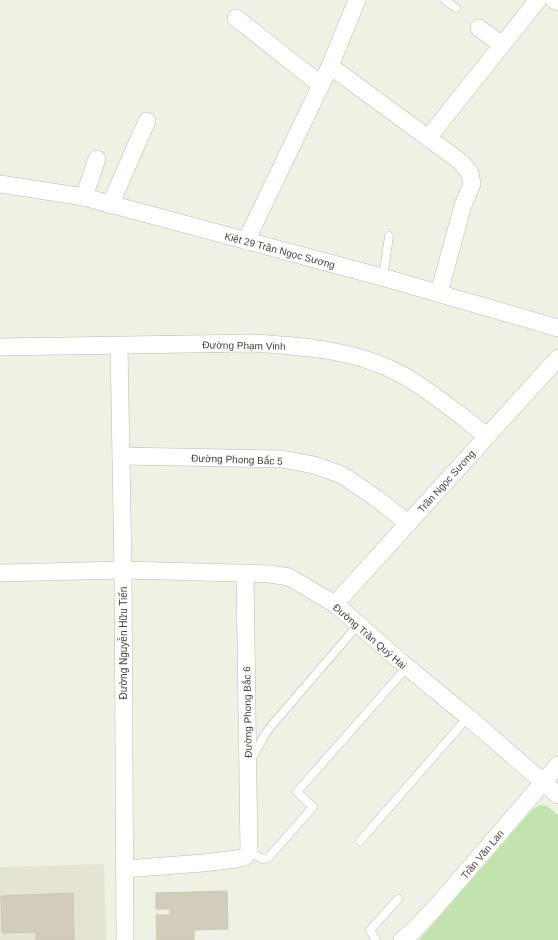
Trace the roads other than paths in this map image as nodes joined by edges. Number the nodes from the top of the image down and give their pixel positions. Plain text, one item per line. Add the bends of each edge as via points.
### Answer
1 (357, 0) edge
2 (445, 0) edge
3 (538, 0) edge
4 (554, 0) edge
5 (558, 2) edge
6 (456, 8) dead end
7 (236, 18) dead end
8 (479, 28) dead end
9 (502, 45) junction
10 (330, 66) junction
11 (321, 86) junction
12 (147, 121) dead end
13 (428, 138) junction
14 (97, 160) dead end
15 (0, 184) edge
16 (84, 197) junction
17 (110, 205) junction
18 (389, 236) dead end
19 (246, 241) junction
20 (383, 278) junction
21 (439, 293) junction
22 (558, 328) edge
23 (119, 346) junction
24 (0, 347) edge
25 (558, 358) edge
26 (487, 436) junction
27 (121, 456) junction
28 (408, 523) junction
29 (123, 570) junction
30 (0, 573) edge
31 (245, 573) junction
32 (335, 604) junction
33 (358, 625) junction
34 (407, 667) junction
35 (468, 717) junction
36 (248, 764) junction
37 (558, 765) edge
38 (543, 782) junction
39 (558, 795) edge
40 (360, 841) dead end
41 (249, 852) junction
42 (125, 869) junction
43 (398, 899) dead end
44 (125, 940) edge
45 (376, 940) edge
46 (402, 940) edge

1 - 10 street
2 - 6 lane
3 - 9 street
4 - 5 street
7 - 11 street
8 - 9 street
9 - 13 street
10 - 11 street
10 - 13 street
11 - 19 street
12 - 17 street
13 - 21 street via 461,162 470,173 472,184
14 - 16 street
15 - 16 street, Kiệt 29 Trần Ngọc Sương
16 - 17 street, Kiệt 29 Trần Ngọc Sương
17 - 19 street, Kiệt 29 Trần Ngọc Sương
18 - 20 lane
19 - 20 street, Kiệt 29 Trần Ngọc Sương
20 - 21 street, Kiệt 29 Trần Ngọc Sương
21 - 22 street, Kiệt 29 Trần Ngọc Sương
23 - 24 street, Đường Phạm Vinh
23 - 26 street, Đường Phạm Vinh via 252,343 289,345 353,356 381,365 405,377 442,401
23 - 27 street, Đường Nguyễn Hữu Tiến
25 - 26 street, Trần Ngọc Sương
26 - 28 street, Trần Ngọc Sương
27 - 28 street, Đường Phong Bắc 5 via 282,459 314,465 342,475
27 - 29 street, Đường Nguyễn Hữu Tiến
28 - 32 street, Trần Ngọc Sương
29 - 30 street, Đường Trần Quý Hai
29 - 31 street, Đường Trần Quý Hai
29 - 42 street, Đường Nguyễn Hữu Tiến
31 - 32 street, Đường Trần Quý Hai via 289,577
31 - 36 street, Đường Phong Bắc 6
32 - 33 street, Đường Trần Quý Hai
33 - 34 street, Đường Trần Quý Hai
33 - 36 lane via 272,725
34 - 35 street, Đường Trần Quý Hai
34 - 41 lane via 297,792 313,808 268,858 263,859
35 - 38 street, Đường Trần Quý Hai
35 - 40 lane
36 - 41 street, Đường Phong Bắc 6
37 - 38 street, Trần Văn Lan
38 - 39 street, Đường Trần Quý Hai
38 - 46 street, Trần Văn Lan via 436,907
41 - 42 street via 244,857 230,860
42 - 44 street, Đường Nguyễn Hữu Tiến
43 - 45 lane via 370,930

